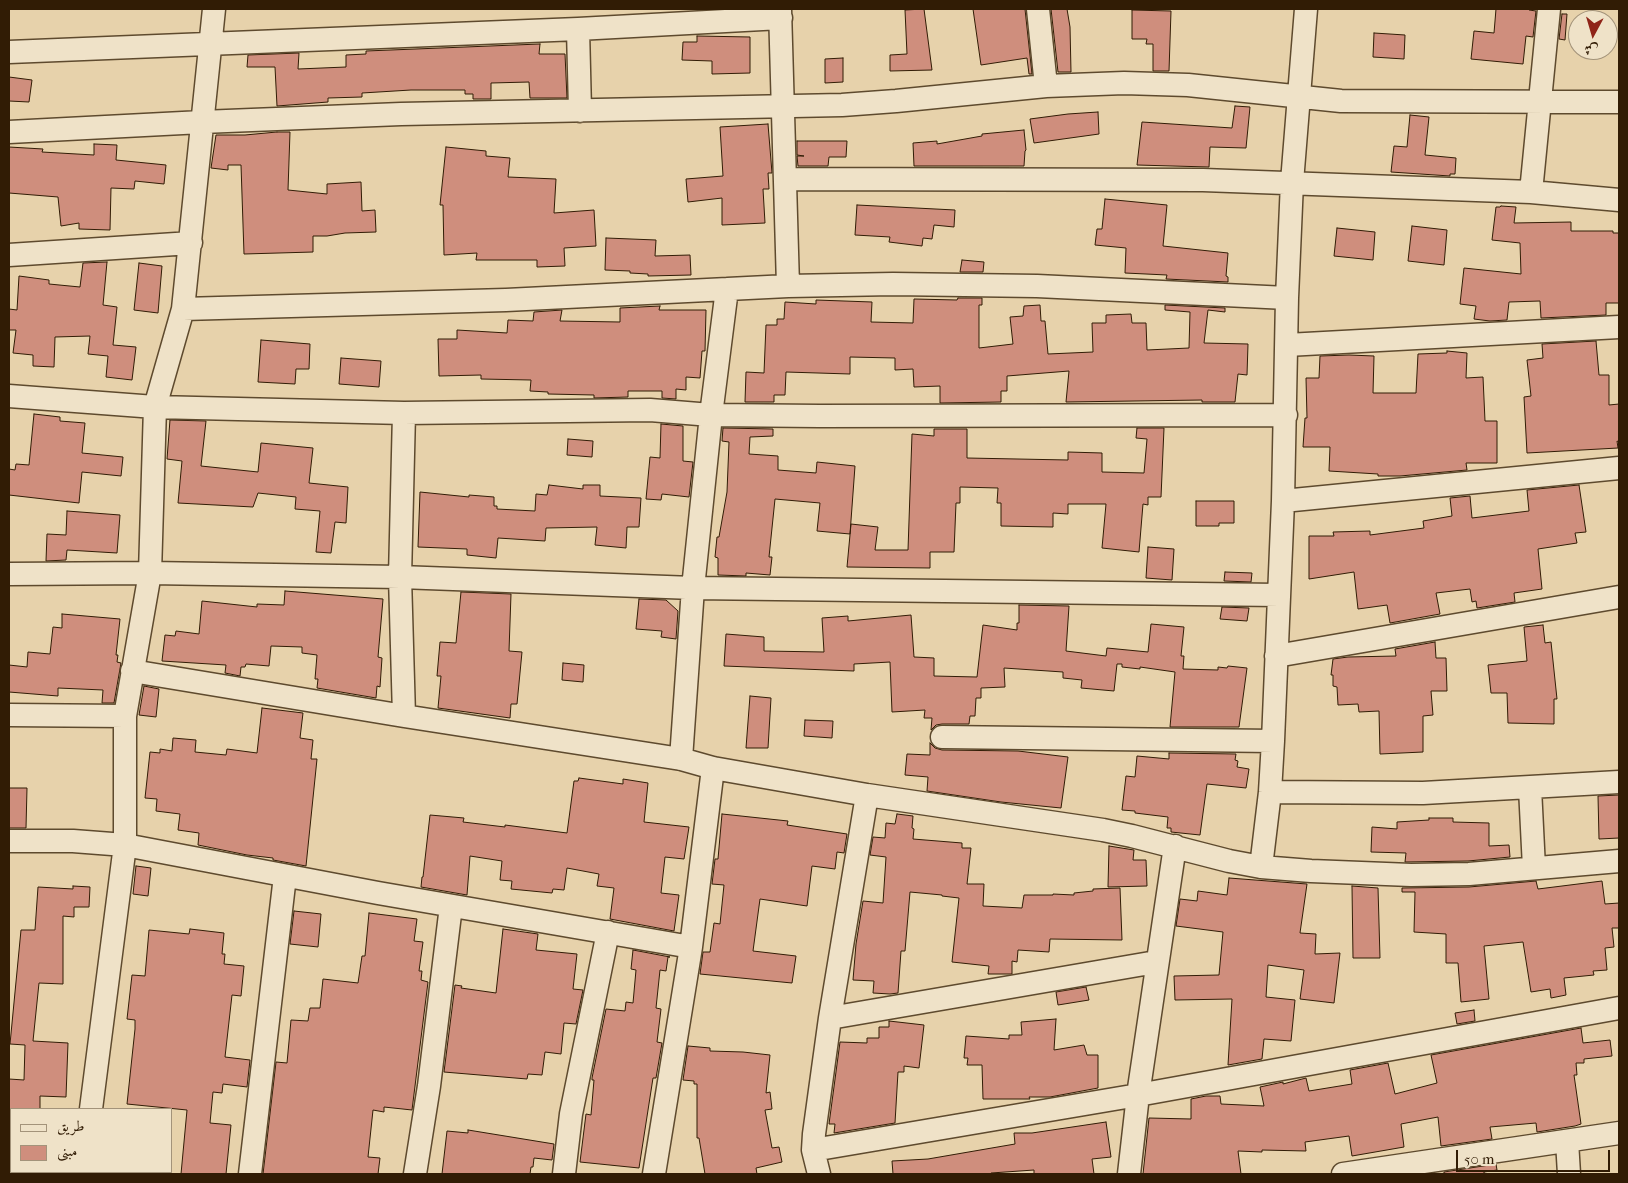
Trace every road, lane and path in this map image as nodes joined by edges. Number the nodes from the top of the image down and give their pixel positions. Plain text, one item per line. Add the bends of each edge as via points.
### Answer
1 (214, 9) edge
2 (1038, 9) edge
3 (1306, 9) edge
4 (1549, 9) edge
5 (781, 13) edge
6 (578, 28) junction
7 (211, 42) junction
8 (9, 52) edge
9 (1046, 86) junction
10 (1300, 98) junction
11 (1540, 102) junction
12 (1619, 102) edge
13 (784, 107) junction
14 (580, 111) junction
15 (202, 122) junction
16 (9, 132) edge
17 (786, 180) junction
18 (1292, 182) junction
19 (1531, 192) junction
20 (1619, 200) edge
21 (191, 243) junction
22 (9, 255) edge
23 (788, 286) junction
24 (727, 289) junction
25 (1287, 298) junction
26 (183, 309) junction
27 (1619, 327) edge
28 (1287, 345) junction
29 (9, 396) edge
30 (155, 407) junction
31 (404, 413) junction
32 (711, 415) junction
33 (1286, 415) junction
34 (1619, 468) edge
35 (1283, 501) junction
36 (150, 573) junction
37 (9, 574) edge
38 (400, 577) junction
39 (693, 588) junction
40 (1279, 595) junction
41 (1619, 597) edge
42 (1276, 656) junction
43 (132, 670) junction
44 (9, 715) edge
45 (125, 716) junction
46 (404, 716) junction
47 (942, 736) dead end
48 (1273, 741) junction
49 (682, 759) junction
50 (713, 768) junction
51 (1619, 782) edge
52 (1530, 788) junction
53 (1270, 792) junction
54 (867, 795) junction
55 (9, 841) edge
56 (125, 845) junction
57 (1175, 846) junction
58 (1619, 860) edge
59 (1261, 867) junction
60 (1534, 868) junction
61 (285, 876) junction
62 (451, 906) junction
63 (608, 932) junction
64 (691, 946) junction
65 (1156, 962) junction
66 (1619, 1008) edge
67 (830, 1018) junction
68 (1138, 1094) junction
69 (92, 1108) edge
70 (1619, 1132) edge
71 (1567, 1141) junction
72 (814, 1150) junction
73 (1411, 1169) edge
74 (84, 1173) edge
75 (103, 1174) edge
76 (250, 1174) edge
77 (415, 1174) edge
78 (564, 1174) edge
79 (654, 1174) edge
80 (819, 1174) edge
81 (1129, 1174) edge
82 (1343, 1174) edge
83 (1568, 1174) edge

1 - 7 street
2 - 9 street
3 - 10 street
4 - 11 street
5 - 6 street
5 - 13 street
6 - 7 street
6 - 14 street
7 - 8 street
7 - 15 street
9 - 10 street via 1158,83
9 - 13 street via 896,101
10 - 11 street
10 - 18 street
11 - 12 street
11 - 19 street
13 - 14 street
13 - 17 street
14 - 15 street
15 - 16 street
15 - 21 street
17 - 18 street
17 - 23 street
18 - 19 street
18 - 25 street
19 - 20 street
21 - 22 street
21 - 26 street
23 - 24 street
23 - 25 street via 1028,286
24 - 26 street via 487,301
24 - 32 street
25 - 28 street
26 - 30 street
27 - 28 street
28 - 33 street
29 - 30 street
30 - 31 street
30 - 36 street
31 - 32 street via 650,410
31 - 38 street
32 - 33 street
32 - 39 street
33 - 35 street
34 - 35 street
35 - 40 street
36 - 37 street
36 - 38 street
36 - 43 street
38 - 39 street
38 - 46 street
39 - 40 street
39 - 49 street
40 - 42 street
41 - 42 street
42 - 48 street
43 - 45 street
43 - 46 street
44 - 45 street
45 - 56 street
46 - 49 street
47 - 48 street
48 - 53 street
49 - 50 street
50 - 54 street
50 - 64 street
51 - 52 street
52 - 53 street via 1423,793
52 - 60 street
53 - 59 street
54 - 57 street via 1103,830
54 - 67 street
55 - 56 street
56 - 61 street
56 - 69 street
57 - 59 street
57 - 65 street
58 - 60 street
59 - 60 street via 1411,875
61 - 62 street
61 - 76 street
62 - 63 street
62 - 77 street via 430,1086
63 - 64 street
63 - 78 street via 571,1114
64 - 79 street
65 - 67 street
65 - 68 street
66 - 68 street
67 - 72 street
68 - 72 street
68 - 81 street
70 - 71 street
71 - 73 street
71 - 83 street
72 - 80 street
73 - 82 street
74 - 75 street

